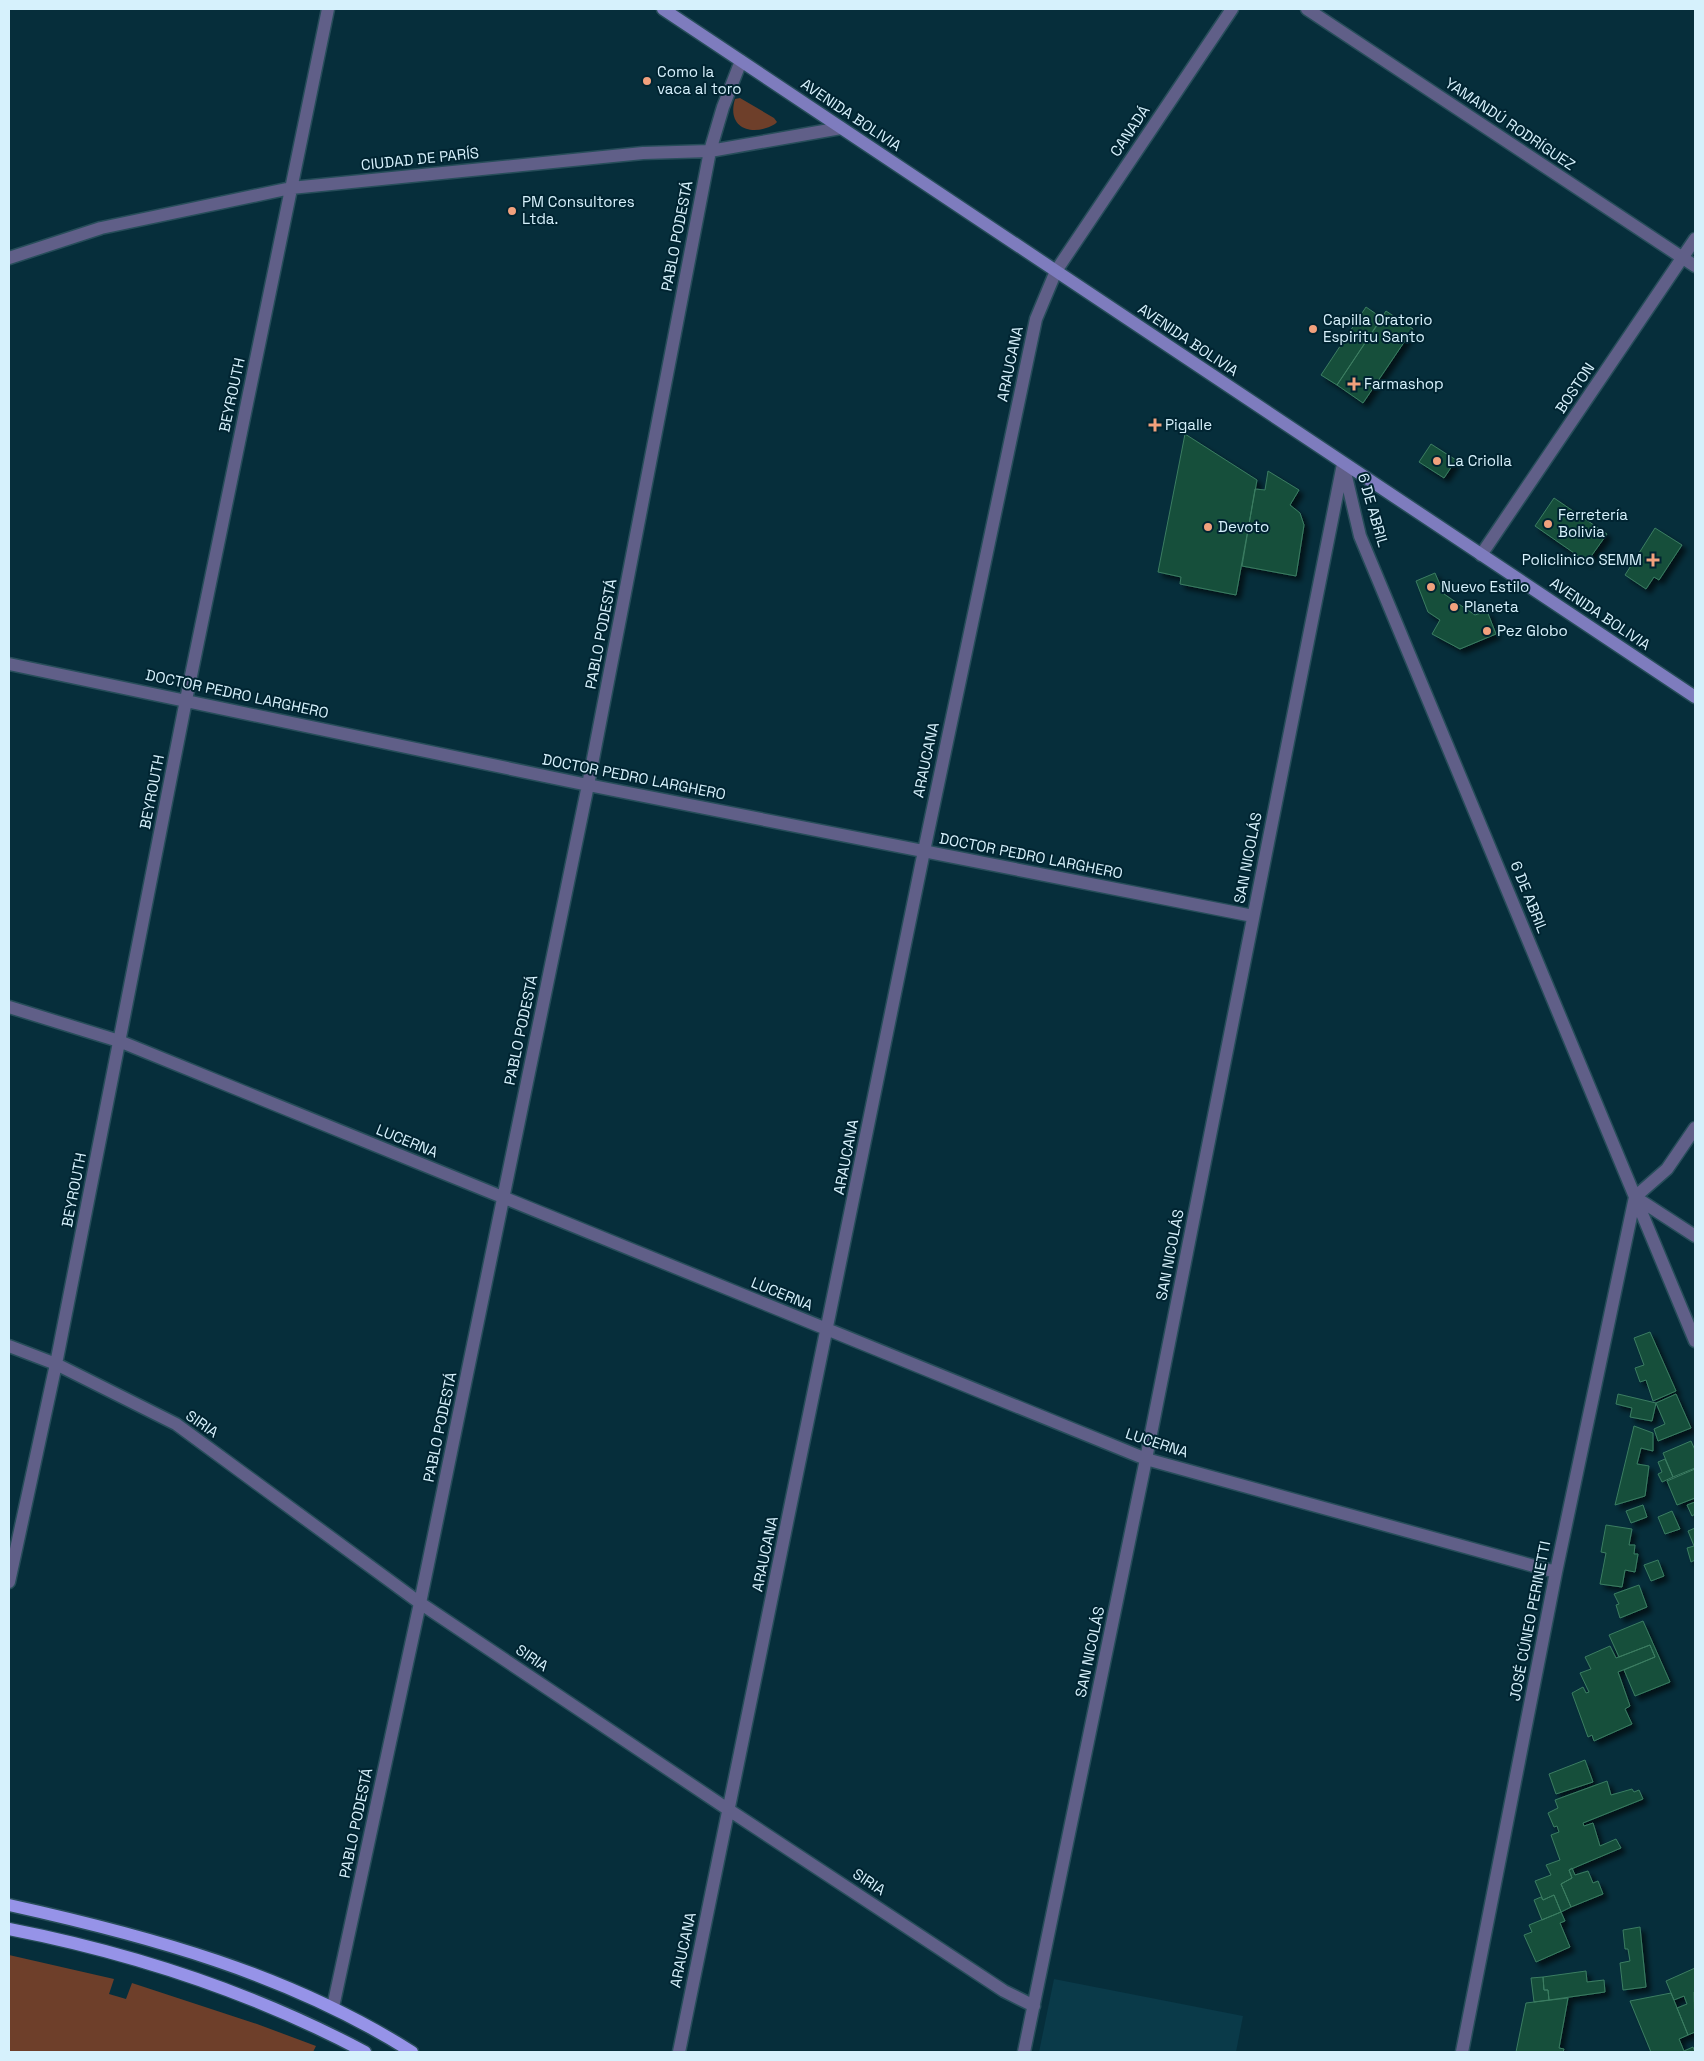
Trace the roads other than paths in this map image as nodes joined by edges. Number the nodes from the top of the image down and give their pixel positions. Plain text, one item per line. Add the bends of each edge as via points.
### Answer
1 (328, 9) edge
2 (663, 9) edge
3 (1232, 9) edge
4 (1307, 9) edge
5 (741, 61) junction
6 (841, 128) junction
7 (710, 151) junction
8 (291, 188) junction
9 (1695, 239) edge
10 (1683, 257) junction
11 (9, 258) edge
12 (1695, 266) edge
13 (1056, 271) junction
14 (1343, 464) junction
15 (1481, 555) junction
16 (9, 664) edge
17 (1695, 697) edge
18 (186, 700) junction
19 (588, 784) junction
20 (924, 851) junction
21 (1253, 916) junction
22 (9, 1007) edge
23 (119, 1041) junction
24 (1695, 1128) edge
25 (1635, 1197) junction
26 (503, 1198) junction
27 (1695, 1236) edge
28 (827, 1330) junction
29 (1695, 1341) edge
30 (9, 1346) edge
31 (56, 1364) junction
32 (1146, 1459) junction
33 (1556, 1572) junction
34 (9, 1582) edge
35 (420, 1603) junction
36 (729, 1810) junction
37 (9, 1905) edge
38 (9, 1929) edge
39 (1034, 2006) junction
40 (333, 2007) junction
41 (365, 2052) edge
42 (412, 2052) edge
43 (679, 2052) edge
44 (1024, 2052) edge
45 (1462, 2052) edge

1 - 8 street, BEYROUTH
2 - 5 street, AVENIDA BOLIVIA
3 - 13 street, CANADÁ
4 - 10 street, YAMANDÚ RODRÍGUEZ
5 - 6 street, AVENIDA BOLIVIA
5 - 7 street, PABLO PODESTÁ
6 - 7 street, CIUDAD DE PARÍS
6 - 13 street, AVENIDA BOLIVIA
7 - 8 street, CIUDAD DE PARÍS via 634,154
7 - 19 street, PABLO PODESTÁ
8 - 11 street, CIUDAD DE PARÍS via 101,228
8 - 18 street, BEYROUTH
9 - 10 street, BOSTON
10 - 12 street, YAMANDÚ RODRÍGUEZ
10 - 15 street, BOSTON
13 - 14 street, AVENIDA BOLIVIA
13 - 20 street, ARAUCANA via 1036,318
14 - 15 street, AVENIDA BOLIVIA
14 - 21 street, SAN NICOLÁS
14 - 25 street, 6 DE ABRIL via 1360,536
15 - 17 street, AVENIDA BOLIVIA
16 - 18 street, DOCTOR PEDRO LARGHERO
18 - 19 street, DOCTOR PEDRO LARGHERO
18 - 23 street, BEYROUTH
19 - 20 street, DOCTOR PEDRO LARGHERO
19 - 26 street, PABLO PODESTÁ
20 - 21 street, DOCTOR PEDRO LARGHERO
20 - 28 street, ARAUCANA
21 - 32 street, SAN NICOLÁS
22 - 23 street, LUCERNA
23 - 26 street, LUCERNA
23 - 31 street, BEYROUTH
24 - 25 street via 1667,1169
25 - 27 street
25 - 29 street, 6 DE ABRIL
25 - 33 street, JOSÉ CÚNEO PERINETTI
26 - 28 street, LUCERNA
26 - 35 street, PABLO PODESTÁ
28 - 32 street, LUCERNA
28 - 36 street, ARAUCANA
30 - 31 street, SIRIA
31 - 34 street, BEYROUTH
31 - 35 street, SIRIA via 176,1424
32 - 33 street, LUCERNA
32 - 39 street, SAN NICOLÁS
33 - 45 street, JOSÉ CÚNEO PERINETTI
35 - 36 street, SIRIA
35 - 40 street, PABLO PODESTÁ
36 - 39 street, SIRIA via 1004,1990
36 - 43 street, ARAUCANA
37 - 40 main road via 170,1944 238,1967
38 - 41 main road via 179,1973 266,2005
39 - 44 street, SAN NICOLÁS
40 - 42 main road

